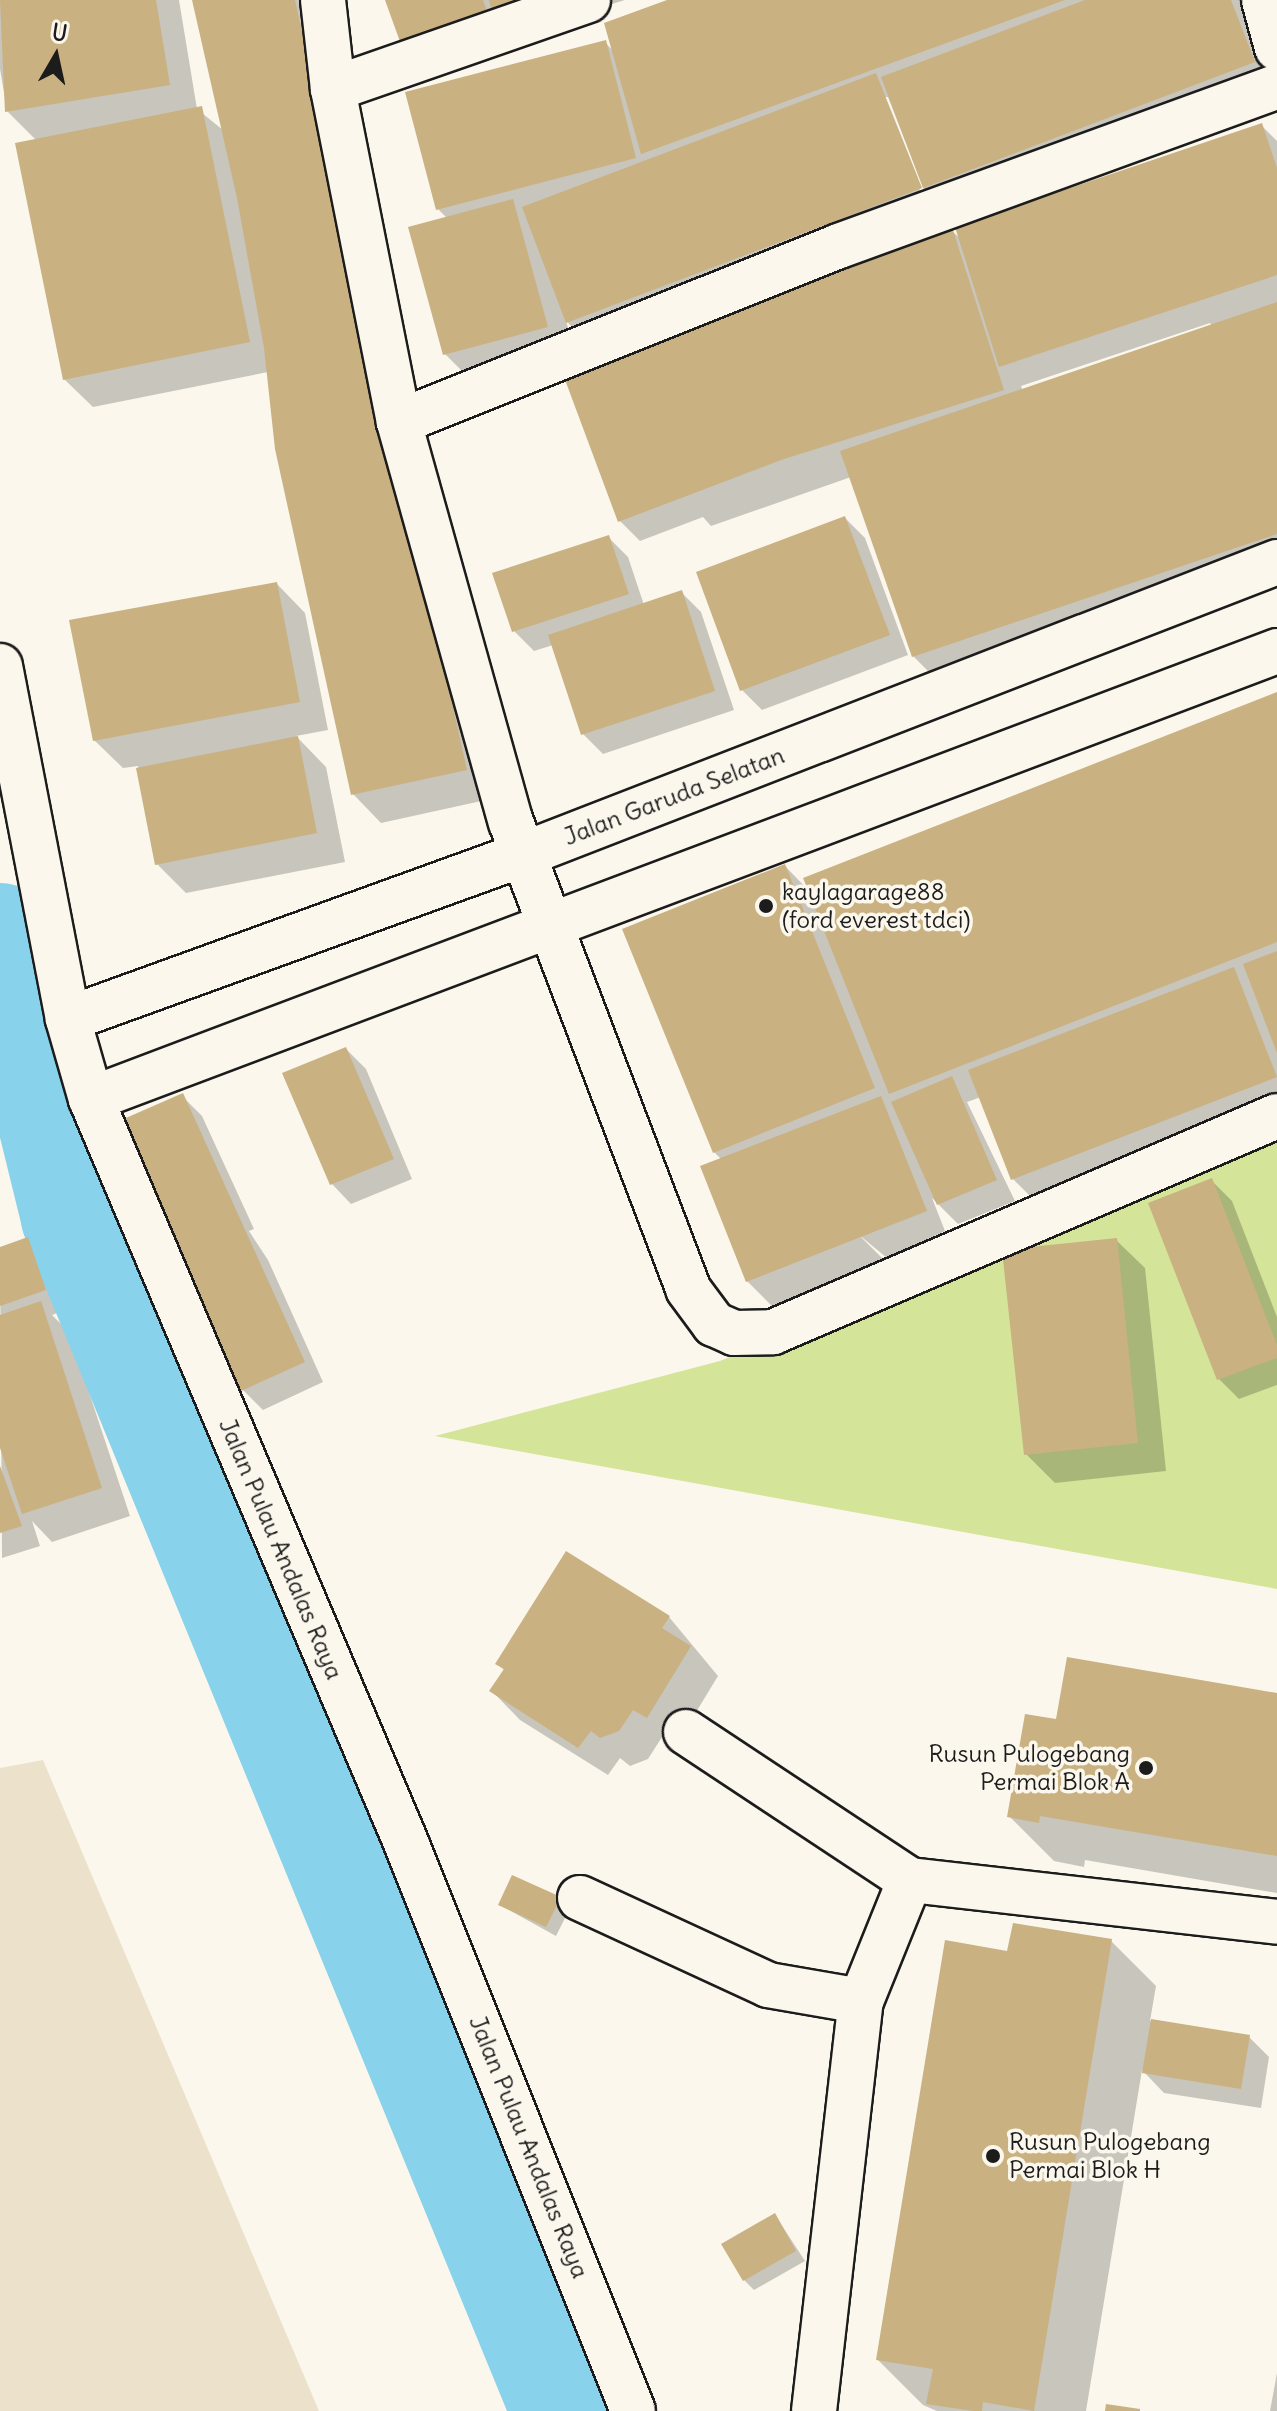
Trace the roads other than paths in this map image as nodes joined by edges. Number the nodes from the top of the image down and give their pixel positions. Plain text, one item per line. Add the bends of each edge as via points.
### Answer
1 (323, 0) edge
2 (588, 0) edge
3 (1264, 0) edge
4 (1277, 48) edge
5 (1277, 87) edge
6 (333, 89) junction
7 (399, 422) junction
8 (1277, 562) edge
9 (1277, 651) edge
10 (0, 666) edge
11 (522, 855) junction
12 (549, 928) junction
13 (68, 1019) junction
14 (91, 1099) junction
15 (1277, 1116) edge
16 (686, 1732) dead end
17 (910, 1880) junction
18 (580, 1898) dead end
19 (1277, 1922) edge
20 (861, 2001) junction
21 (633, 2411) edge
22 (814, 2411) edge

1 - 6 street
2 - 6 street
3 - 4 street
5 - 7 street via 839,246
6 - 7 street
7 - 11 street
8 - 11 street, Jalan Garuda Selatan
9 - 12 street
10 - 13 street, Jalan Pulau Andalas Raya
11 - 12 street
11 - 13 street, Jalan Garuda Selatan
12 - 14 street
12 - 15 street via 688,1289 714,1324 734,1333 773,1332
13 - 14 street, Jalan Pulau Andalas Raya
14 - 21 street, Jalan Pulau Andalas Raya via 407,1845
16 - 17 street
17 - 19 street
17 - 20 street
18 - 20 street via 768,1985
20 - 22 street

